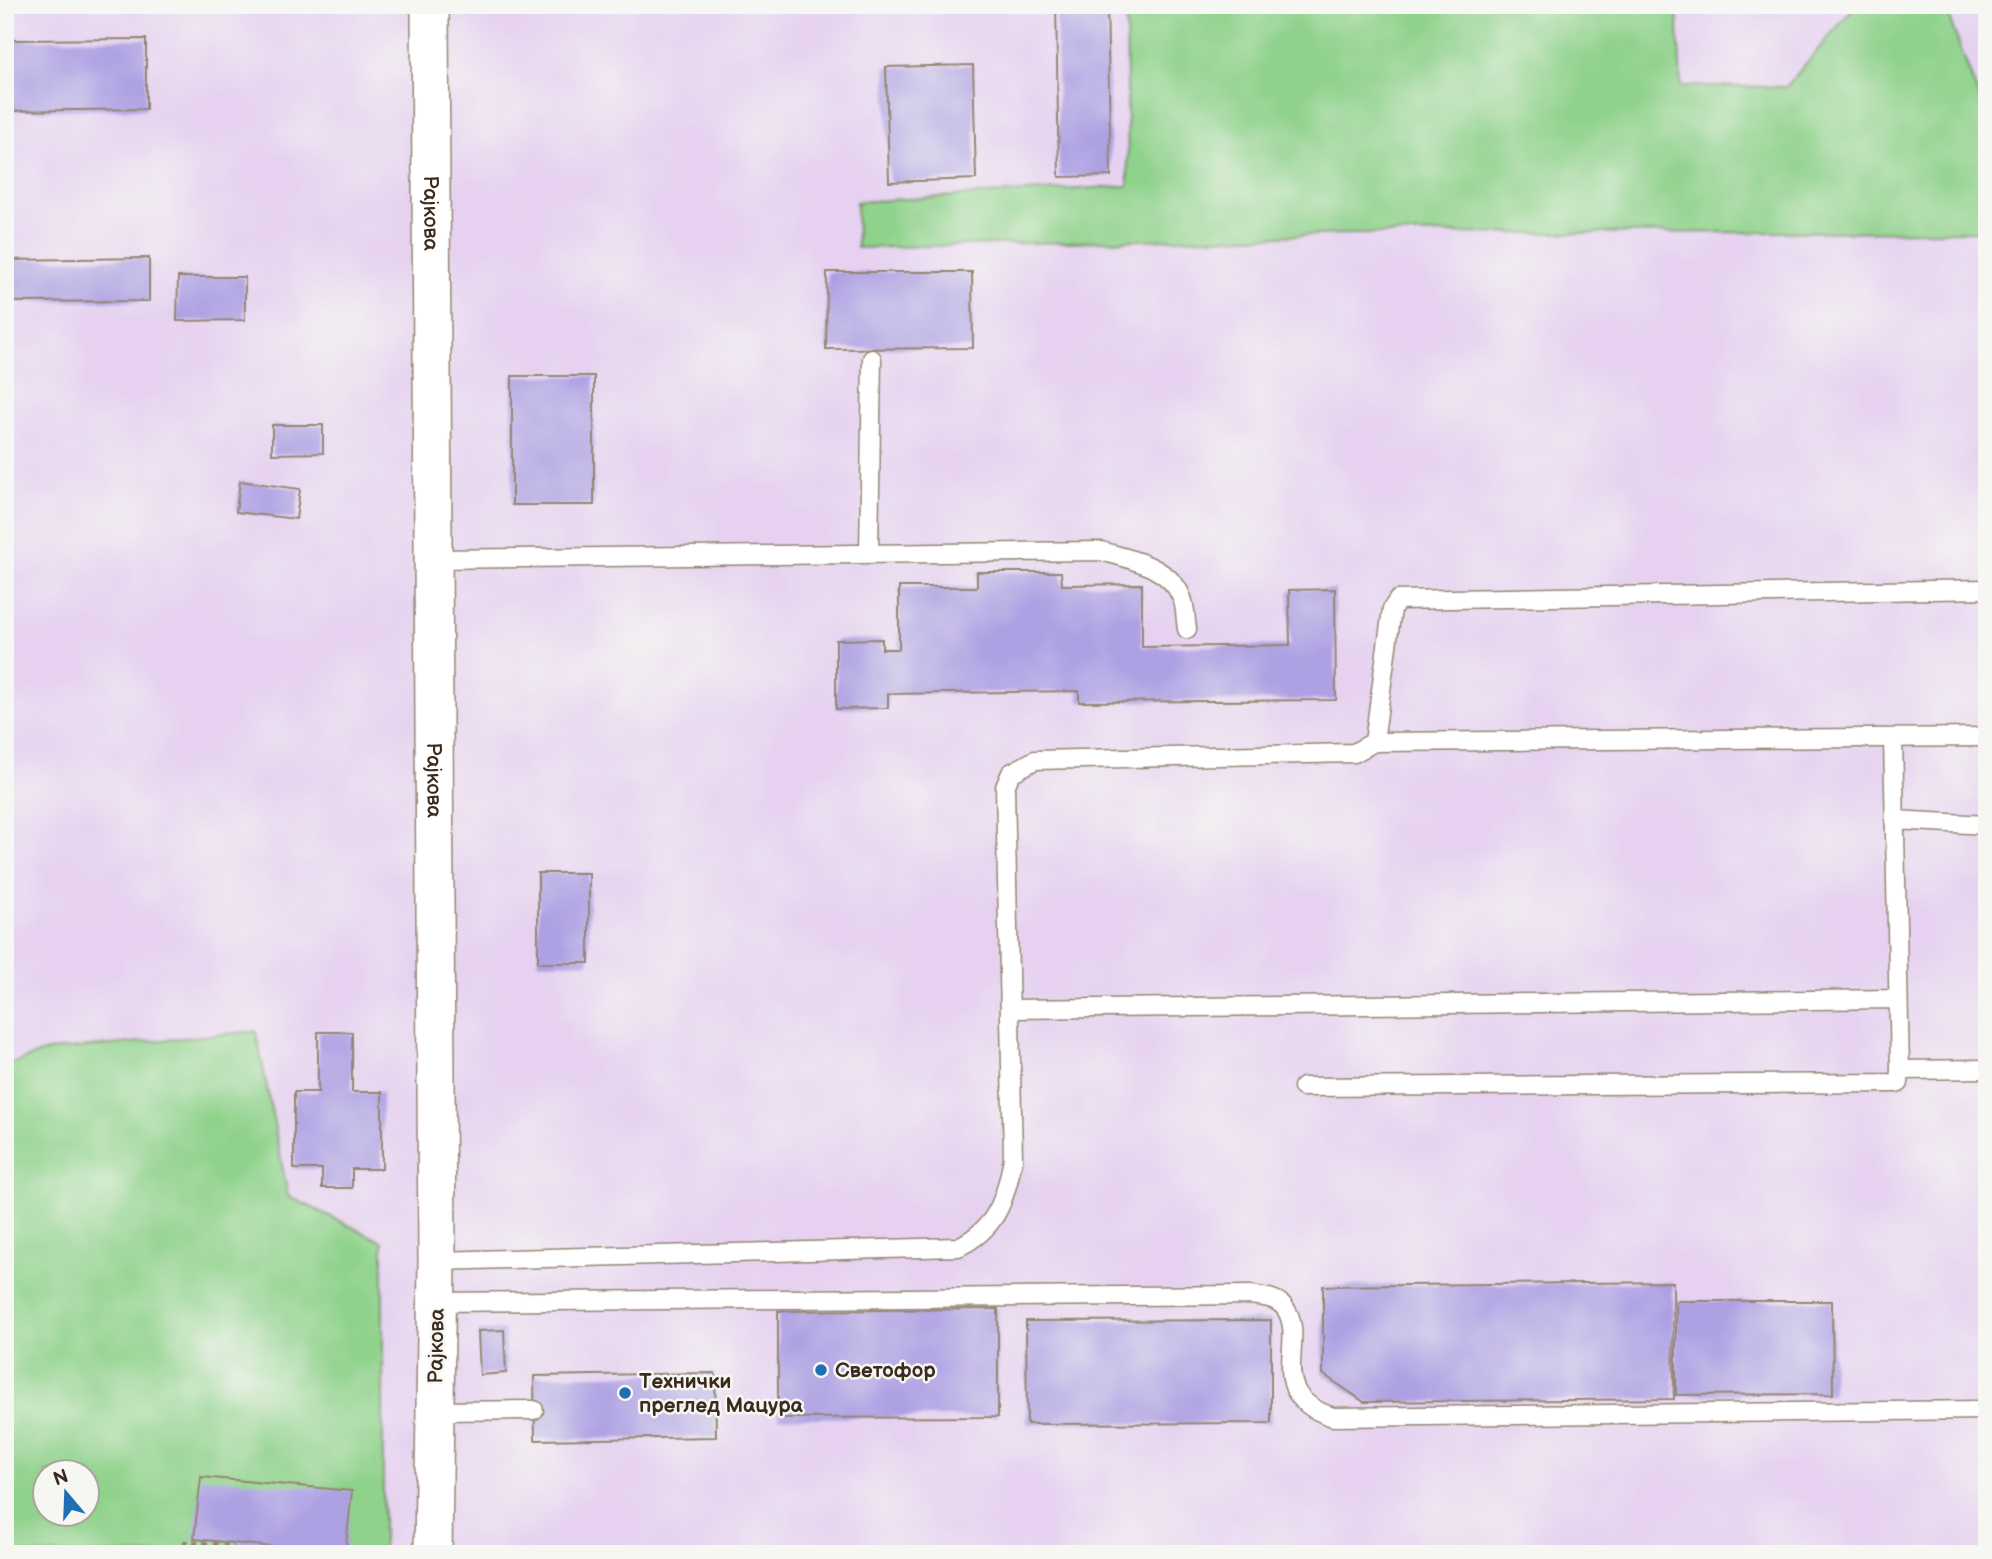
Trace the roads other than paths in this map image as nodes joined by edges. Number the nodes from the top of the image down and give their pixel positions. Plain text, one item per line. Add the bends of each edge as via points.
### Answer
1 (430, 5) edge
2 (872, 359) dead end
3 (869, 554) junction
4 (434, 559) junction
5 (1987, 589) edge
6 (1187, 629) dead end
7 (1987, 737) edge
8 (1893, 738) junction
9 (1374, 742) junction
10 (1894, 820) junction
11 (1987, 825) edge
12 (1898, 999) junction
13 (1011, 1009) junction
14 (1987, 1069) edge
15 (1900, 1070) junction
16 (1303, 1087) dead end
17 (437, 1261) junction
18 (436, 1302) junction
19 (534, 1410) dead end
20 (1987, 1410) edge
21 (435, 1411) junction
22 (433, 1554) edge

1 - 4 street, Рајкова
2 - 3 lane
3 - 4 lane
3 - 6 lane via 1101,551 1144,564 1173,582 1182,597
4 - 17 street, Рајкова
5 - 9 lane via 1398,600 1392,609
7 - 8 lane
8 - 9 lane
8 - 10 lane
9 - 13 lane via 1354,753 1035,760 1011,773 1005,787
10 - 11 lane
10 - 12 lane
12 - 13 lane
12 - 15 lane
13 - 17 lane via 1013,1158 1007,1194 995,1220 965,1244
14 - 15 lane
15 - 16 lane via 1899,1083
17 - 18 street, Рајкова
18 - 20 lane via 1250,1295 1273,1298 1285,1307 1291,1322 1291,1380 1304,1399 1333,1417
18 - 21 street, Рајкова
19 - 21 lane
21 - 22 street, Рајкова

